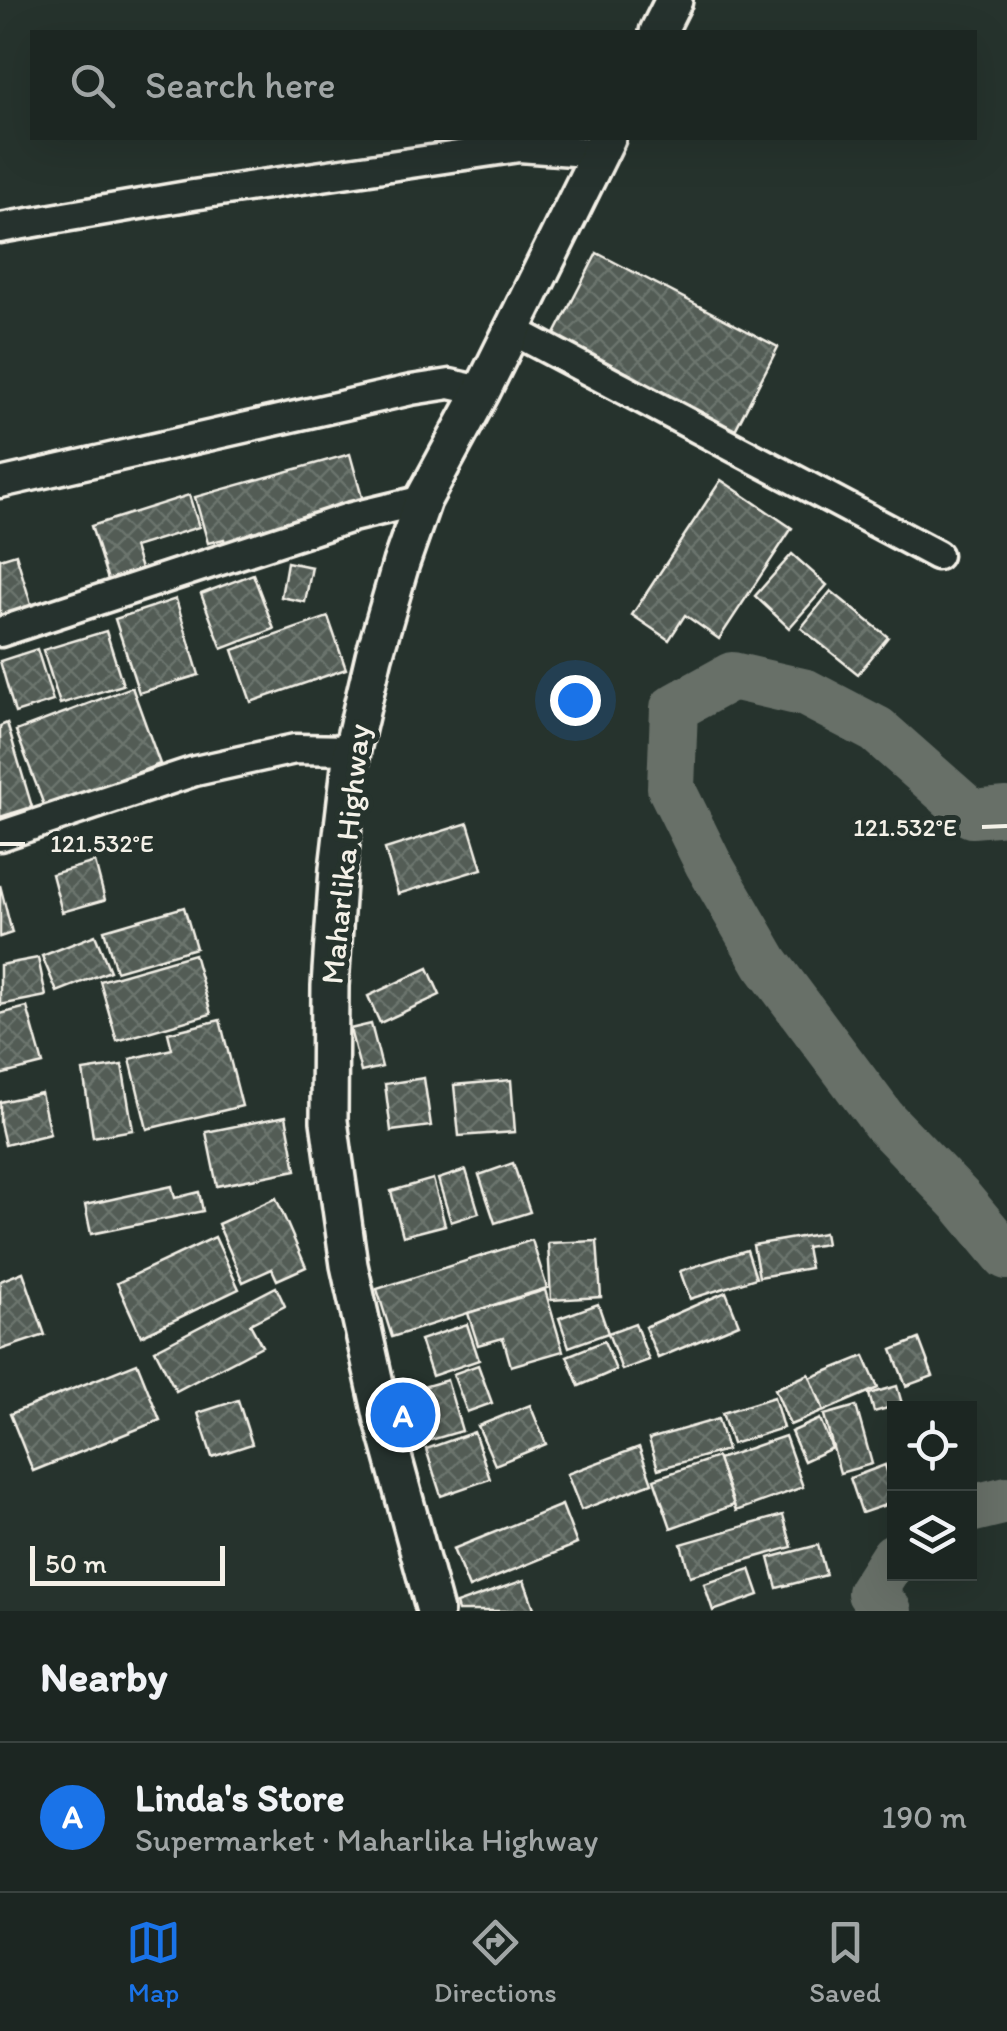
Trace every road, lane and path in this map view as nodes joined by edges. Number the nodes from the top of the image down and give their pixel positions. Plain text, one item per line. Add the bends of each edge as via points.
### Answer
1 (674, 0) edge
2 (659, 30) edge
3 (604, 145) edge
4 (0, 228) edge
5 (512, 330) junction
6 (482, 391) junction
7 (0, 483) edge
8 (423, 500) junction
9 (937, 555) dead end
10 (0, 632) edge
11 (352, 750) junction
12 (0, 836) edge
13 (435, 1611) edge

1 - 2 main road
3 - 4 street via 519,147
3 - 5 main road, Maharlika Highway
5 - 6 main road, Maharlika Highway
5 - 9 street
6 - 7 street via 450,384 412,390
6 - 8 main road, Maharlika Highway
8 - 10 street
8 - 11 main road, Maharlika Highway
11 - 12 street via 294,749 196,771
11 - 13 main road, Maharlika Highway via 330,986 329,1121 349,1265

